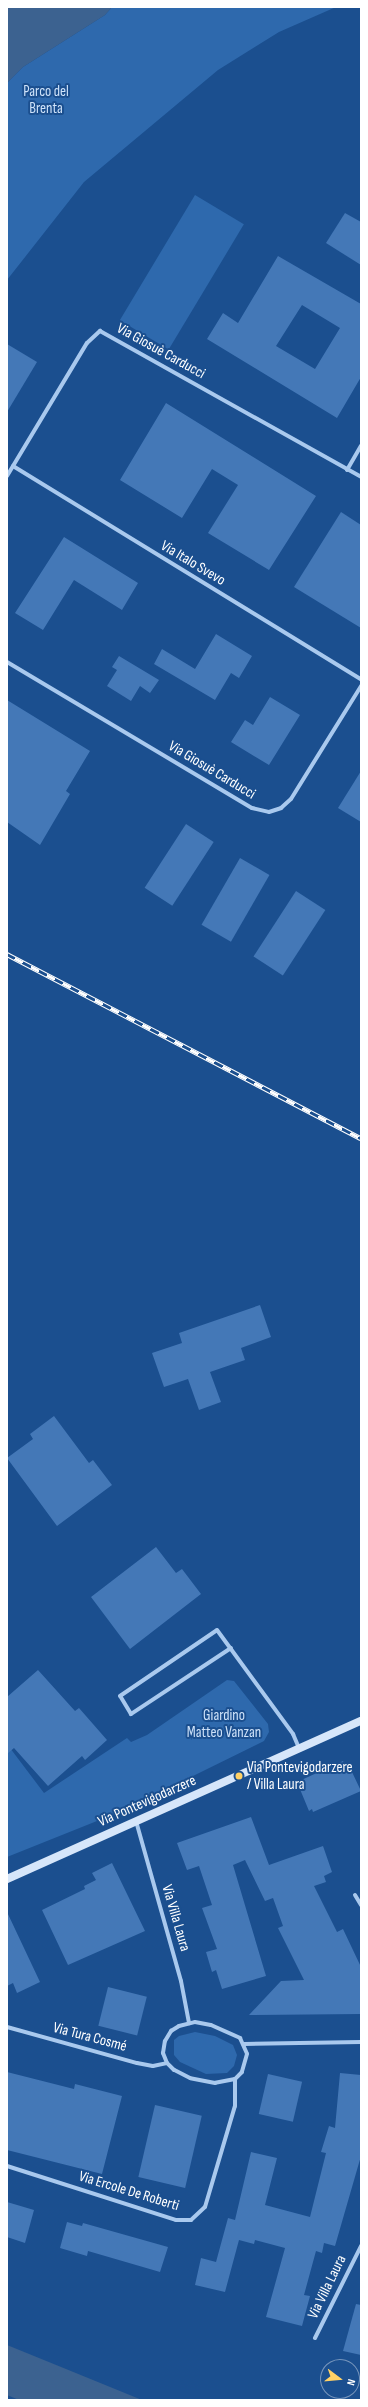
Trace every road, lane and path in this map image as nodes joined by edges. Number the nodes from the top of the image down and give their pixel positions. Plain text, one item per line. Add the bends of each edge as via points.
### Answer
1 (361, 446) edge
2 (13, 466) junction
3 (347, 470) junction
4 (7, 476) edge
5 (361, 477) edge
6 (7, 662) edge
7 (361, 680) edge
8 (361, 686) edge
9 (230, 1648) junction
10 (361, 1721) edge
11 (299, 1748) junction
12 (136, 1822) junction
13 (7, 1878) edge
14 (355, 1896) dead end
15 (361, 1905) edge
16 (188, 2023) junction
17 (7, 2027) edge
18 (361, 2042) edge
19 (244, 2044) junction
20 (167, 2063) junction
21 (235, 2079) junction
22 (7, 2166) edge
23 (361, 2246) edge
24 (315, 2338) dead end

1 - 3 street
2 - 3 street, Via Giosuè Carducci via 87,343 100,331
2 - 4 street, Via Giosuè Carducci
2 - 7 street, Via Italo Svevo
3 - 5 street, Via Giosuè Carducci
6 - 8 street, Via Giosuè Carducci via 252,808 268,812 282,808 291,799
9 - 9 street via 217,1630 120,1696 131,1714
9 - 11 street via 293,1734
10 - 11 main road, Via Pontevigodarzere
11 - 12 main road, Via Pontevigodarzere
12 - 13 main road, Via Pontevigodarzere
12 - 16 street, Via Villa Laura via 181,1981
14 - 15 street
16 - 19 street via 211,2025 229,2031
16 - 20 street via 171,2031 165,2041 163,2053
17 - 20 street, Via Tura Cosmé via 137,2063 158,2066
18 - 19 street
19 - 21 street via 247,2054 245,2063
20 - 21 street via 174,2070 190,2078 215,2083
21 - 22 street, Via Ercole De Roberti via 235,2106 205,2207 191,2220 176,2220
23 - 24 street, Via Villa Laura

